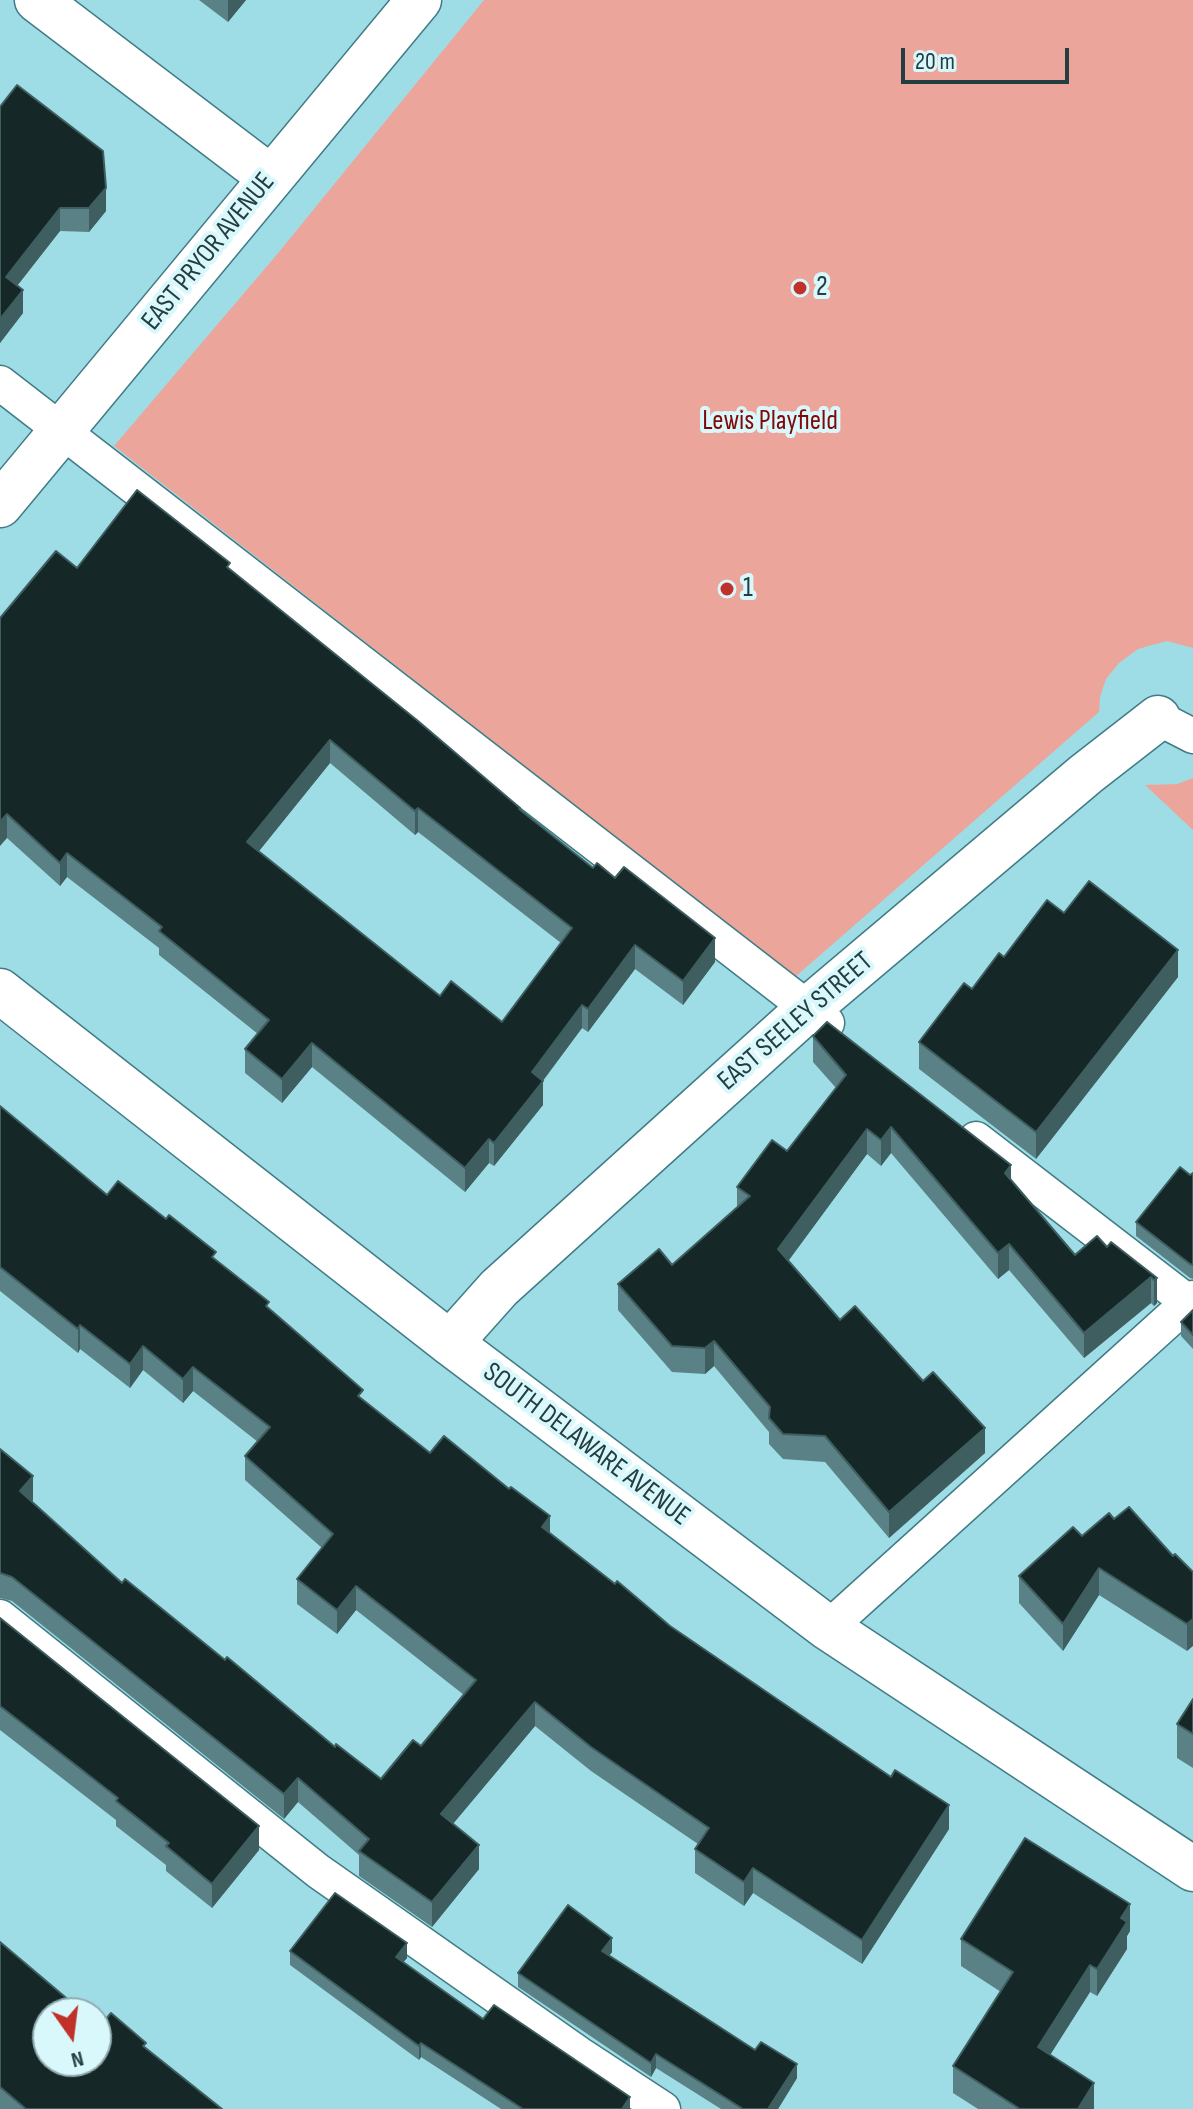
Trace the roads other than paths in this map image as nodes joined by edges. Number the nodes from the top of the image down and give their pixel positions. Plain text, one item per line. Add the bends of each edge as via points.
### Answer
1 (37, 0) edge
2 (419, 0) edge
3 (270, 177) junction
4 (0, 383) edge
5 (61, 432) junction
6 (0, 505) edge
7 (1176, 727) edge
8 (0, 991) edge
9 (809, 1008) junction
10 (854, 1045) edge
11 (952, 1121) edge
12 (1191, 1300) edge
13 (450, 1343) junction
14 (0, 1617) edge
15 (828, 1628) junction
16 (1193, 1869) edge
17 (663, 2109) edge

1 - 3 street
2 - 3 street, EAST PRYOR AVENUE
3 - 5 street, EAST PRYOR AVENUE
4 - 5 lane
5 - 6 street, EAST PRYOR AVENUE
5 - 9 lane
7 - 9 street, EAST SEELEY STREET via 1086,774
8 - 13 street, SOUTH DELAWARE AVENUE
9 - 10 lane
9 - 13 street, EAST SEELEY STREET via 499,1288
11 - 12 lane
12 - 15 lane
13 - 15 street, SOUTH DELAWARE AVENUE
14 - 17 lane via 318,1871
15 - 16 street, SOUTH DELAWARE AVENUE

